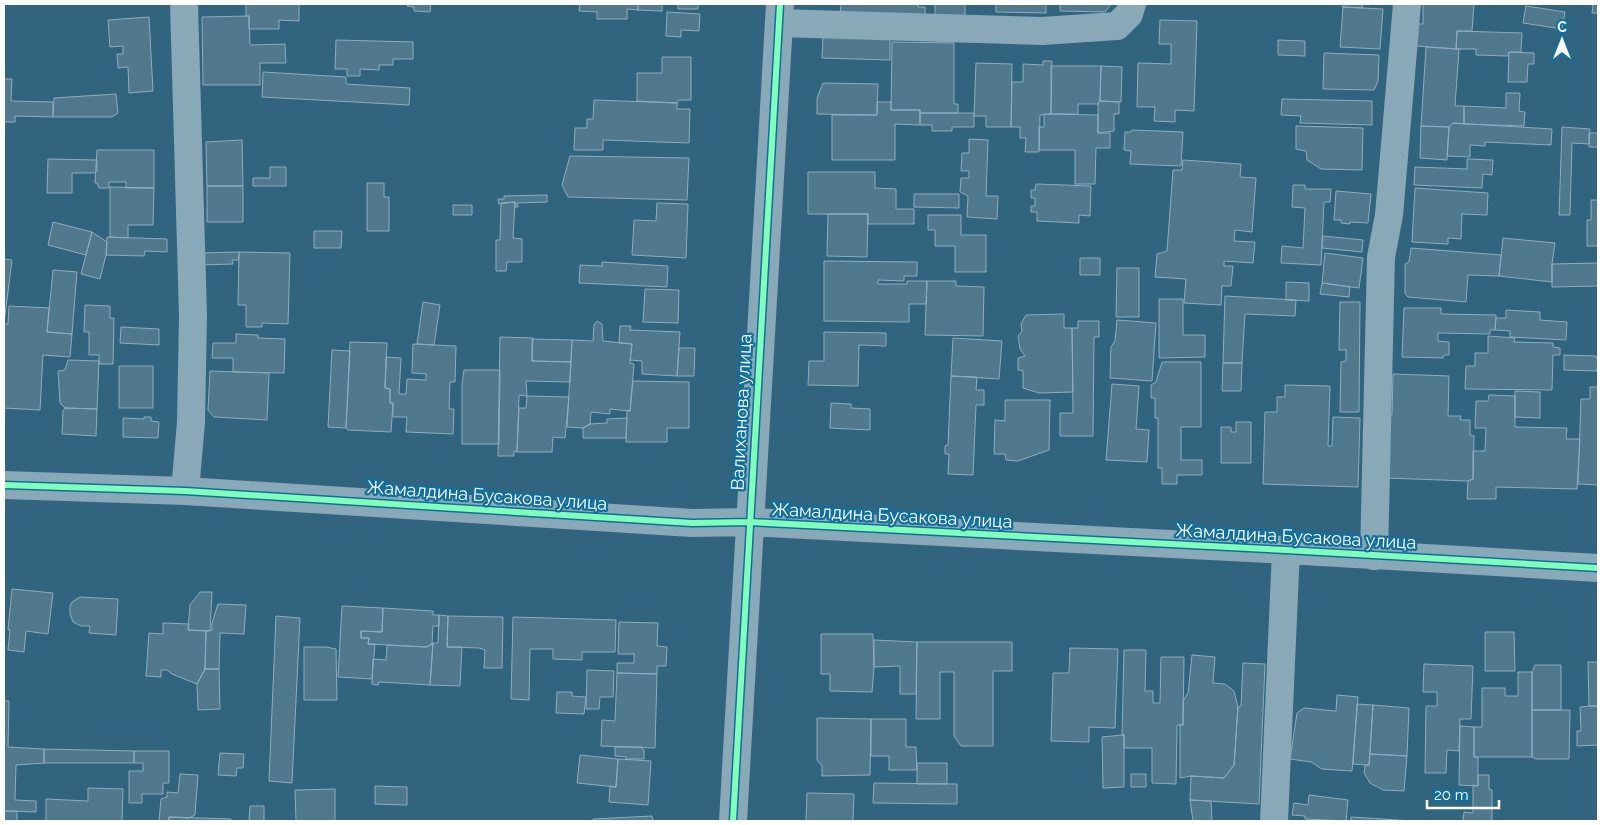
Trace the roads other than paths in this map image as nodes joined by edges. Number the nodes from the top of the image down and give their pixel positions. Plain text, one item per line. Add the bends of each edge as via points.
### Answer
1 (184, 4) edge
2 (1132, 4) edge
3 (1407, 4) edge
4 (779, 14) edge
5 (4, 485) edge
6 (185, 491) junction
7 (750, 522) junction
8 (1286, 550) junction
9 (1374, 556) junction
10 (1598, 568) edge
11 (733, 821) edge
12 (1274, 821) edge

1 - 6 street via 193,315
2 - 4 street via 1129,14 1117,26 1042,32
3 - 9 street via 1389,215 1381,257
4 - 7 street, Валиханова улица
5 - 6 street, Жамалдина Бусакова улица
6 - 7 street, Жамалдина Бусакова улица via 692,523
7 - 8 street, Жамалдина Бусакова улица
7 - 11 street, Валиханова улица
8 - 9 street, Жамалдина Бусакова улица
8 - 12 street
9 - 10 street, Жамалдина Бусакова улица

